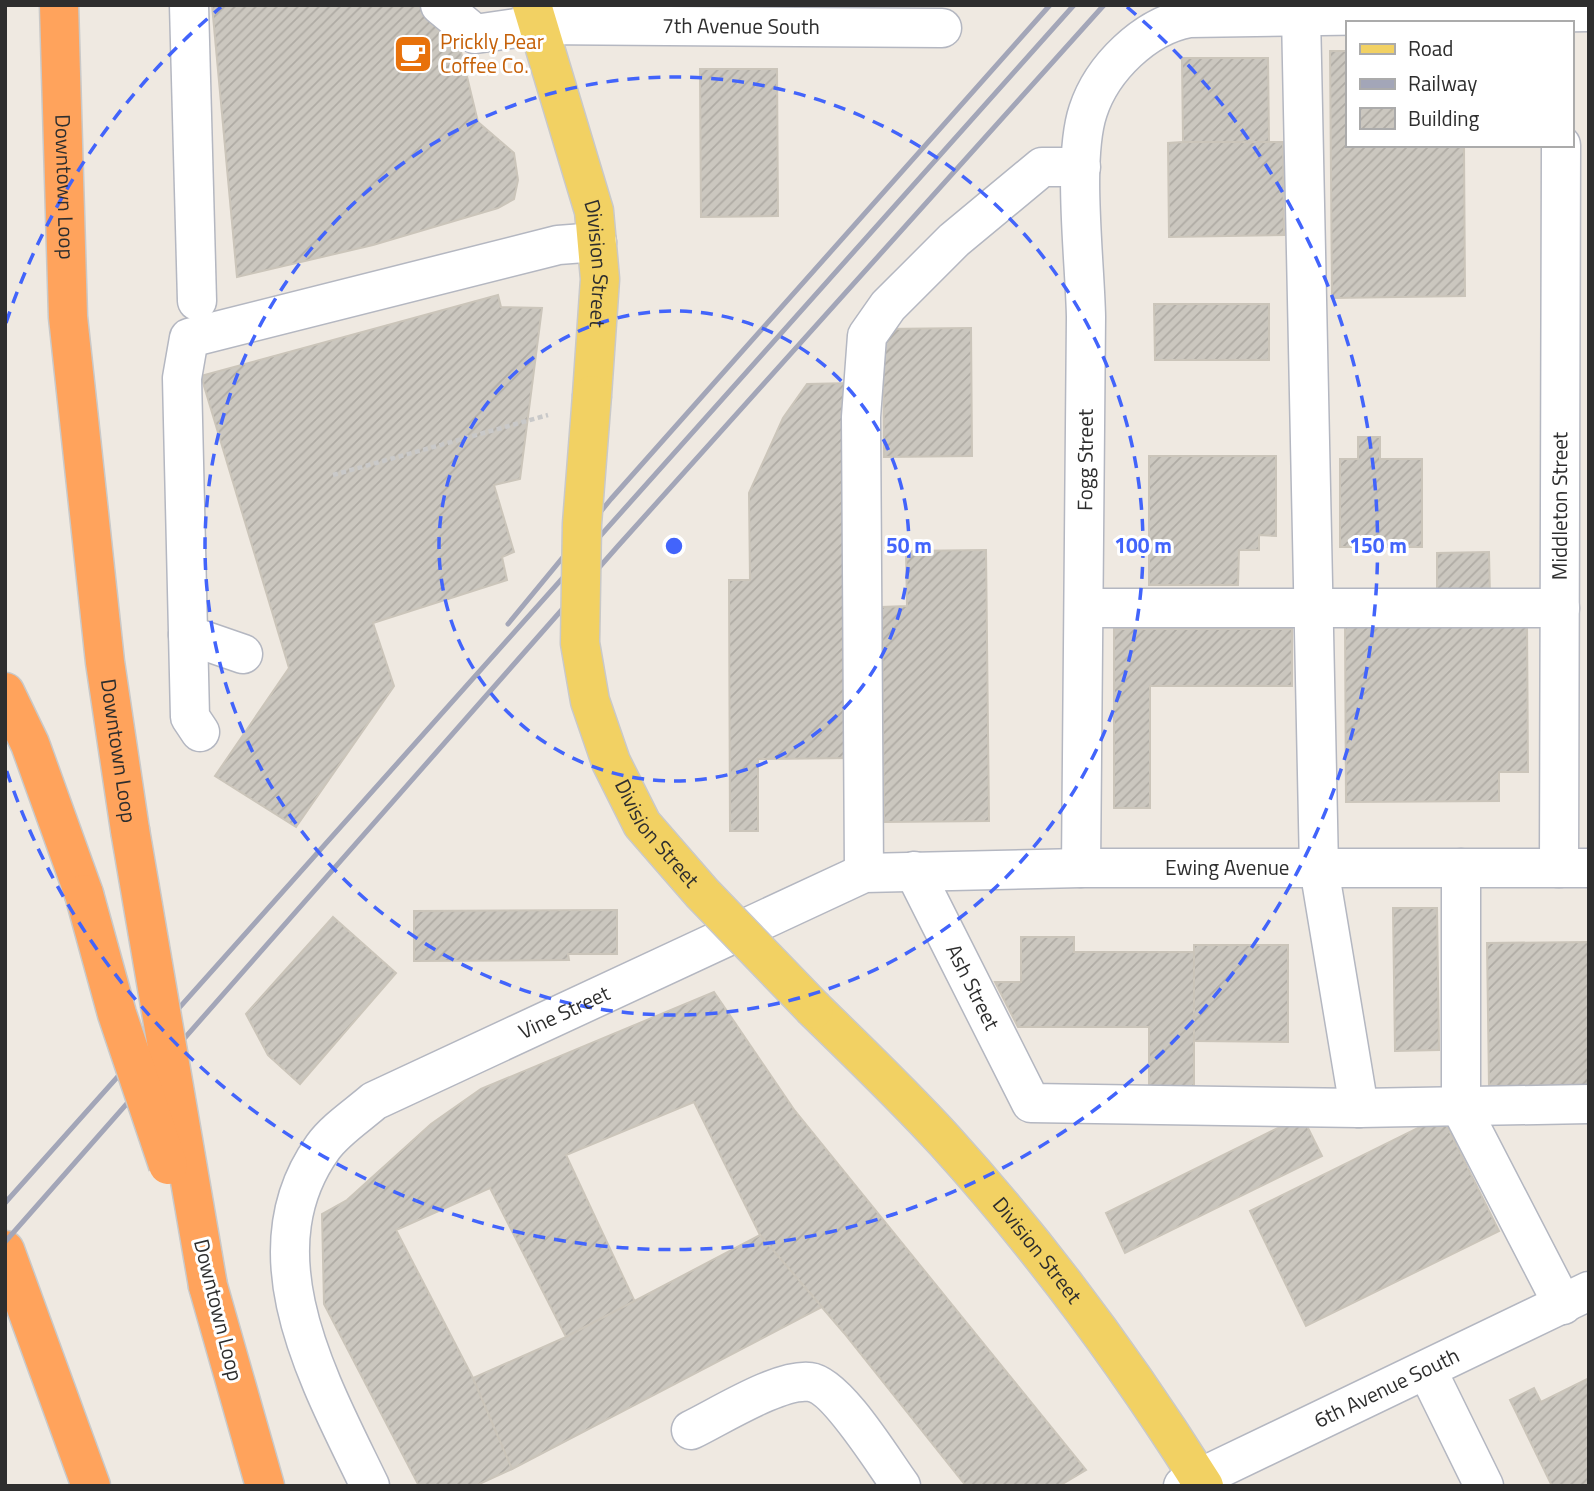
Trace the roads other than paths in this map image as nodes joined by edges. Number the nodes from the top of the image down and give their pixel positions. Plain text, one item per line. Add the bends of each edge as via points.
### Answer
1 (59, 5) edge
2 (189, 5) edge
3 (440, 5) edge
4 (449, 5) edge
5 (535, 15) edge
6 (1301, 15) junction
7 (862, 16) edge
8 (1570, 16) edge
9 (942, 28) dead end
10 (475, 34) junction
11 (1561, 147) edge
12 (1081, 167) junction
13 (597, 242) junction
14 (1575, 279) edge
15 (197, 301) dead end
16 (1084, 608) junction
17 (1560, 608) junction
18 (1313, 609) junction
19 (188, 635) junction
20 (243, 654) dead end
21 (5, 692) edge
22 (200, 732) dead end
23 (1081, 868) junction
24 (1319, 868) junction
25 (1461, 868) junction
26 (1574, 868) edge
27 (914, 871) junction
28 (864, 873) junction
29 (1359, 1108) junction
30 (1461, 1108) junction
31 (1586, 1110) edge
32 (5, 1250) edge
33 (208, 1286) junction
34 (1576, 1298) edge
35 (1427, 1370) junction
36 (691, 1430) dead end
37 (1195, 1483) edge
38 (90, 1486) edge
39 (265, 1486) edge
40 (370, 1486) edge
41 (901, 1486) edge
42 (1484, 1486) edge

1 - 33 highway, Downtown Loop, bridge via 68,317 104,662
2 - 15 street
3 - 10 street
4 - 10 street
5 - 7 street, 7th Avenue South
5 - 10 street, 7th Avenue South
5 - 13 main road, Division Street via 594,211
6 - 8 street
6 - 12 street, Fogg Street via 1200,16 1148,33 1118,64 1088,109
6 - 18 street
7 - 9 street, 7th Avenue South
11 - 14 street, Middleton Street
12 - 16 street, Fogg Street via 1086,283
12 - 28 street via 1042,167 954,240 888,306 867,336 862,417
13 - 19 street via 558,245 189,338 182,378
13 - 37 main road, Division Street, bridge via 600,279 582,524 580,643 590,701 611,762 642,824 702,893 944,1140 990,1193 1112,1349
14 - 17 street, Middleton Street
16 - 18 street
16 - 23 street, Fogg Street
17 - 18 street
17 - 26 street, Middleton Street
18 - 24 street
19 - 20 street
19 - 22 street via 190,717
21 - 33 highway, bridge via 30,744 84,894 117,1014
23 - 24 street, Ewing Avenue
23 - 27 street, Ewing Avenue
24 - 25 street, Ewing Avenue
24 - 29 street
25 - 26 street, Ewing Avenue
25 - 30 street
27 - 28 street, Ewing Avenue
27 - 29 street, Ash Street via 1031,1103
28 - 40 street, Vine Street via 374,1101 324,1145 298,1189 288,1235 291,1291 323,1389
29 - 30 street
30 - 31 street
30 - 34 street
32 - 38 highway
33 - 39 highway, Downtown Loop
34 - 35 street, 6th Avenue South
35 - 37 street, 6th Avenue South
35 - 42 street
36 - 41 street via 786,1385 812,1381 833,1394

